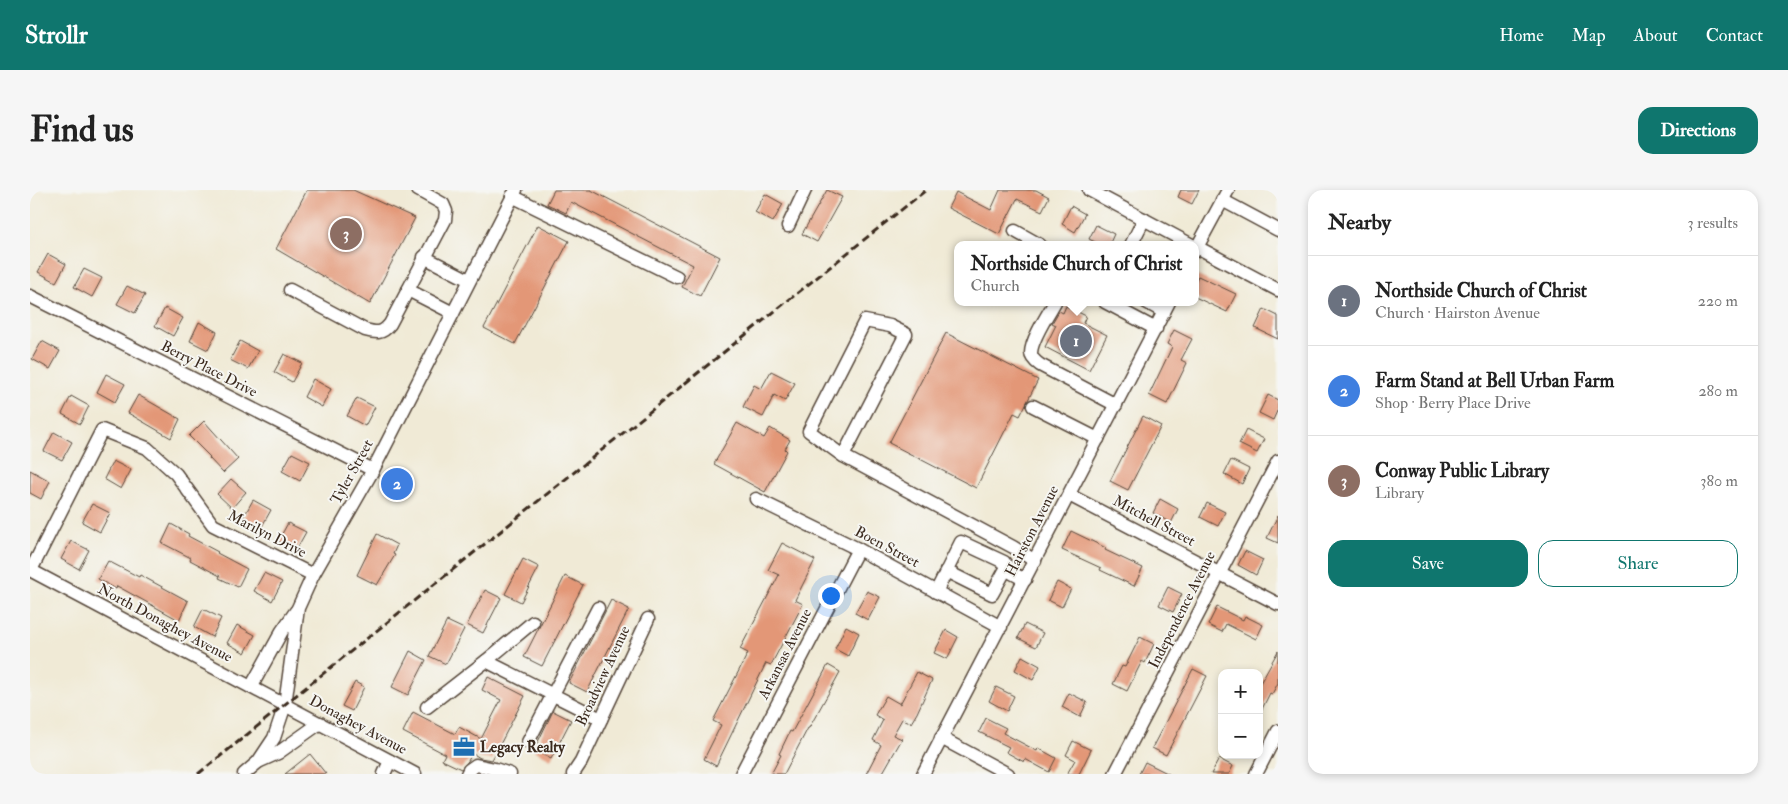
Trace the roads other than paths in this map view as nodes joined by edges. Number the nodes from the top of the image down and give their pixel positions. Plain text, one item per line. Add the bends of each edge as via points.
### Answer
1 (418, 190) edge
2 (805, 190) edge
3 (1089, 190) edge
4 (514, 193) edge
5 (1225, 195) edge
6 (1144, 219) junction
7 (788, 226) dead end
8 (1278, 230) edge
9 (1015, 231) dead end
10 (1033, 241) edge
11 (1133, 241) edge
12 (1184, 241) edge
13 (1198, 241) edge
14 (1199, 249) edge
15 (424, 257) junction
16 (677, 277) dead end
17 (469, 280) junction
18 (290, 290) dead end
19 (408, 290) junction
20 (1278, 290) edge
21 (30, 296) edge
22 (1053, 306) edge
23 (1113, 306) edge
24 (1166, 307) edge
25 (453, 313) junction
26 (1156, 329) junction
27 (1116, 405) junction
28 (1033, 406) dead end
29 (1098, 439) junction
30 (842, 456) junction
31 (1278, 461) edge
32 (373, 470) junction
33 (1069, 495) junction
34 (756, 499) dead end
35 (858, 549) junction
36 (1035, 561) junction
37 (1007, 567) junction
38 (30, 570) edge
39 (946, 571) junction
40 (1219, 573) junction
41 (313, 574) junction
42 (1025, 580) junction
43 (936, 592) junction
44 (1278, 604) edge
45 (298, 608) junction
46 (598, 608) dead end
47 (648, 619) dead end
48 (533, 622) dead end
49 (1001, 627) junction
50 (486, 661) junction
51 (251, 687) junction
52 (552, 695) junction
53 (285, 704) junction
54 (427, 707) dead end
55 (601, 719) junction
56 (320, 723) junction
57 (1278, 731) edge
58 (941, 738) junction
59 (528, 742) dead end
60 (390, 761) junction
61 (258, 762) junction
62 (244, 774) edge
63 (384, 774) edge
64 (416, 774) edge
65 (467, 774) edge
66 (510, 774) edge
67 (573, 774) edge
68 (741, 774) edge
69 (923, 774) edge
70 (1008, 774) edge
71 (1115, 774) edge
72 (1256, 774) edge

1 - 15 street via 443,204 446,211
2 - 7 street
3 - 6 street
4 - 16 street
4 - 17 street, Tyler Street
5 - 8 street
5 - 13 street
6 - 11 street
6 - 12 street
9 - 10 street
14 - 20 street
15 - 17 street
15 - 19 street
17 - 25 street, Tyler Street
18 - 19 street via 365,330 379,333 390,324
19 - 25 street
21 - 32 street, Berry Place Drive
22 - 27 street via 1031,352 1033,359
23 - 26 street
24 - 26 street, Hairston Avenue
25 - 32 street, Tyler Street
26 - 27 street, Hairston Avenue
27 - 29 street, Hairston Avenue
28 - 29 street
29 - 33 street, Hairston Avenue
30 - 30 street via 809,431 865,321 890,326 906,334
30 - 36 street
31 - 40 street, Independence Avenue
32 - 41 street, Tyler Street
33 - 36 street, Hairston Avenue
33 - 40 street, Mitchell Street
34 - 35 street, Boen Street
35 - 43 street, Boen Street
35 - 68 street, Arkansas Avenue
36 - 42 street, Hairston Avenue
37 - 39 street via 992,594
37 - 39 street via 1004,562 961,542
37 - 42 street
38 - 41 street, Marilyn Drive via 102,430 147,448 176,474 213,525
38 - 51 street, North Donaghey Avenue
39 - 43 street
40 - 44 street, Mitchell Street
40 - 71 street, Independence Avenue
41 - 45 street, Tyler Street
42 - 49 street, Hairston Avenue
43 - 49 street, Boen Street
45 - 51 street
45 - 53 street, Tyler Street
46 - 52 street
47 - 55 street, Broadview Avenue
48 - 50 street
49 - 58 street, Hairston Avenue
50 - 52 street
50 - 54 street
51 - 53 street, North Donaghey Avenue
52 - 55 street
52 - 59 street
53 - 56 street, Donaghey Avenue
53 - 61 street, Tyler Street via 274,738
55 - 67 street, Broadview Avenue
56 - 60 street, Donaghey Avenue
56 - 61 street via 278,753
57 - 72 street
58 - 69 street, Hairston Avenue
58 - 70 street
60 - 63 street
60 - 64 street, Donaghey Avenue
61 - 62 street, Tyler Street
65 - 66 street via 476,765

